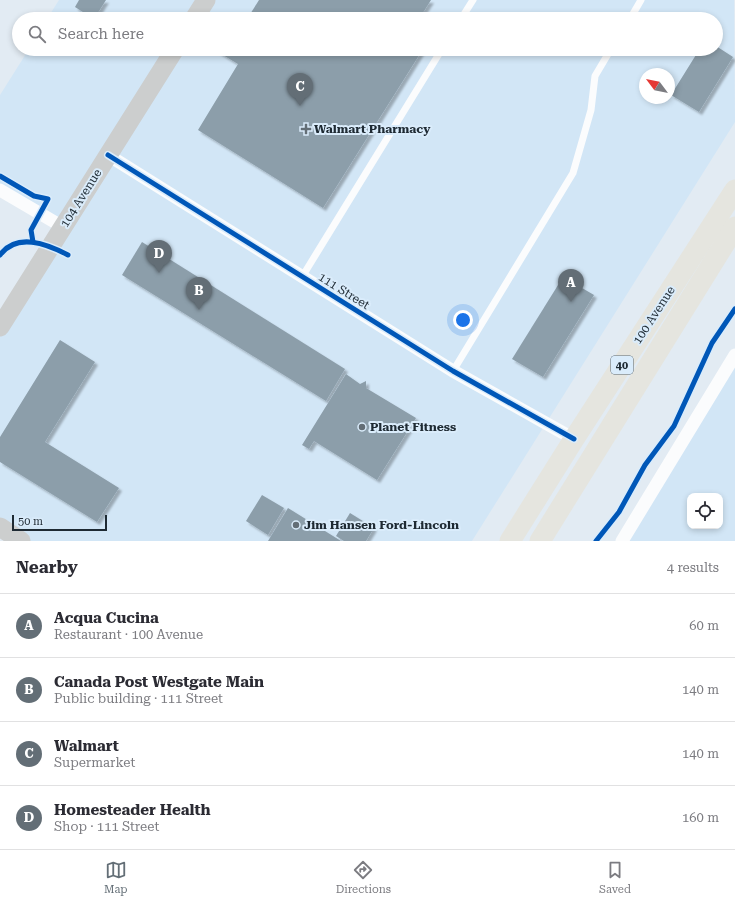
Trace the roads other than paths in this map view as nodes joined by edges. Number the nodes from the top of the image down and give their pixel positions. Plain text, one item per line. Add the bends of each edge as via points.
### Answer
1 (206, 0) edge
2 (473, 0) edge
3 (641, 0) edge
4 (198, 12) edge
5 (465, 12) edge
6 (634, 12) edge
7 (171, 56) edge
8 (438, 56) edge
9 (608, 56) edge
10 (108, 154) junction
11 (0, 190) edge
12 (735, 190) edge
13 (63, 227) junction
14 (735, 227) edge
15 (302, 277) junction
16 (0, 328) edge
17 (735, 355) edge
18 (453, 371) junction
19 (574, 439) junction
20 (0, 527) edge
21 (22, 541) edge
22 (510, 541) edge
23 (540, 541) edge
24 (622, 541) edge

1 - 4 street
2 - 5 lane
3 - 6 lane
7 - 10 street, 104 Avenue
8 - 15 lane
9 - 18 lane via 595,76 591,110 574,173
10 - 13 street, 104 Avenue
10 - 15 street, 111 Street
11 - 13 street
12 - 19 main road, 100 Avenue / 40
13 - 16 street, 104 Avenue
14 - 23 main road, 100 Avenue / 40
15 - 18 street, 111 Street
17 - 24 street
18 - 19 street, 111 Street
19 - 22 main road, 100 Avenue / 40
20 - 21 street

